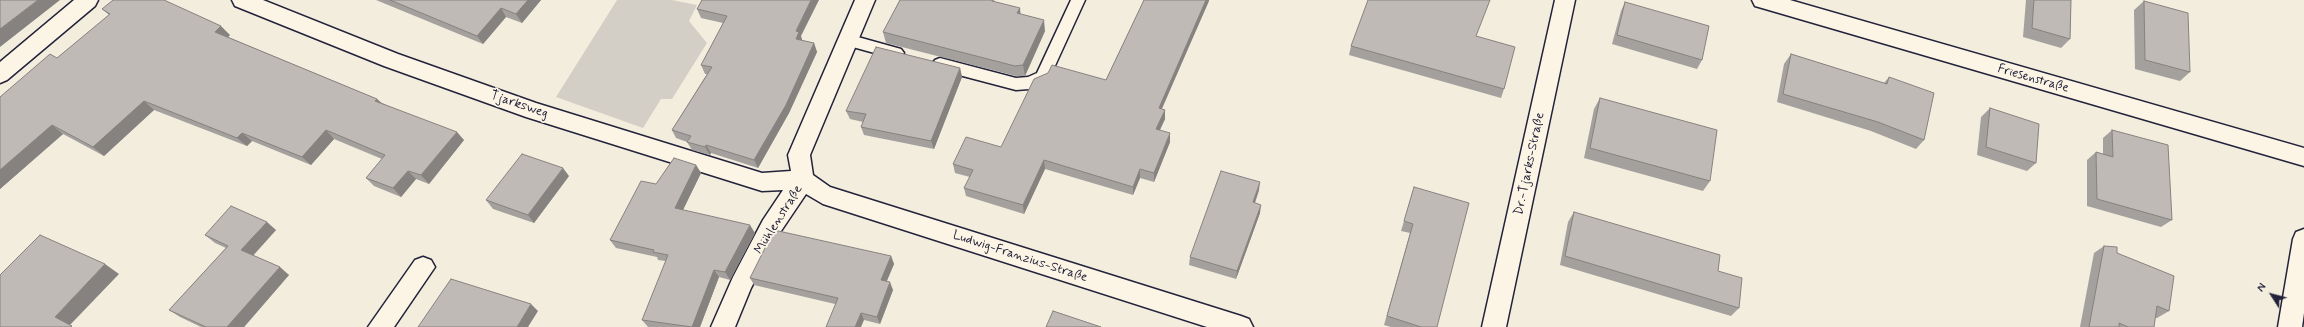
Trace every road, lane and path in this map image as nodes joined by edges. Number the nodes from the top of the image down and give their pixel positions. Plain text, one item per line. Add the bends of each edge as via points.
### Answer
1 (88, 0) edge
2 (242, 0) edge
3 (865, 0) edge
4 (1078, 0) edge
5 (1564, 0) edge
6 (1762, 0) edge
7 (848, 40) junction
8 (909, 56) edge
9 (924, 60) edge
10 (0, 74) edge
11 (2304, 157) edge
12 (803, 180) junction
13 (2304, 239) edge
14 (423, 267) dead end
15 (380, 327) edge
16 (724, 327) edge
17 (1241, 327) edge
18 (1494, 327) edge
19 (2290, 327) edge

1 - 10 street
2 - 12 street, Tjarksweg via 391,60 534,111 762,182
3 - 7 street, Mühlenstraße
4 - 9 lane via 1043,77 1029,83 1016,84
5 - 18 street, Dr.-Tjarks-Straße
6 - 11 street, Friesenstraße
7 - 8 lane
7 - 12 street, Mühlenstraße via 799,156
12 - 16 street, Mühlenstraße via 771,227 741,284
12 - 17 street, Ludwig-Franzius-Straße via 823,194
13 - 19 street
14 - 15 street

